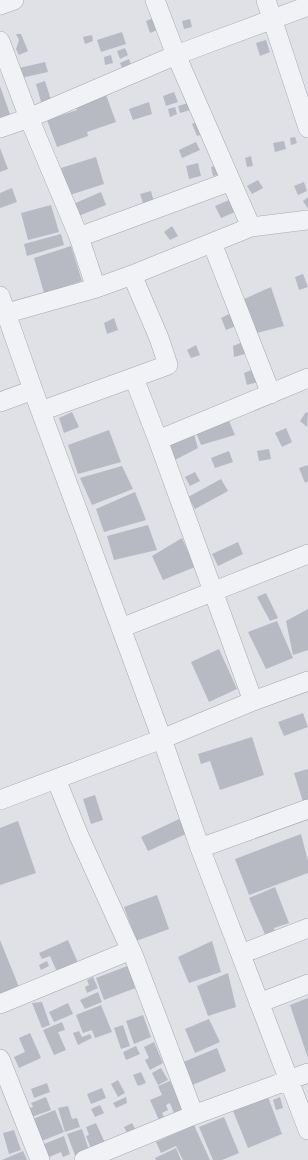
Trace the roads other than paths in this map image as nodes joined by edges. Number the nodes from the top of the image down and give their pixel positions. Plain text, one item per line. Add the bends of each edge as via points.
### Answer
1 (14, 0) edge
2 (155, 0) edge
3 (266, 0) edge
4 (0, 5) edge
5 (308, 6) edge
6 (272, 19) junction
7 (0, 41) edge
8 (176, 55) junction
9 (29, 118) junction
10 (0, 128) edge
11 (308, 128) edge
12 (231, 181) junction
13 (308, 220) edge
14 (251, 227) junction
15 (79, 237) junction
16 (212, 243) junction
17 (132, 275) junction
18 (96, 288) junction
19 (2, 308) edge
20 (134, 378) junction
21 (308, 378) edge
22 (33, 390) junction
23 (271, 394) junction
24 (0, 402) edge
25 (41, 411) junction
26 (158, 440) junction
27 (308, 554) edge
28 (212, 591) junction
29 (121, 628) junction
30 (308, 681) edge
31 (253, 700) junction
32 (162, 739) junction
33 (56, 779) junction
34 (0, 800) edge
35 (308, 809) edge
36 (200, 848) junction
37 (308, 928) edge
38 (131, 950) junction
39 (241, 954) junction
40 (308, 984) edge
41 (259, 1003) junction
42 (0, 1004) edge
43 (0, 1059) edge
44 (308, 1073) edge
45 (289, 1080) junction
46 (194, 1115) junction
47 (308, 1130) edge
48 (40, 1160) edge
49 (84, 1160) edge

1 - 4 street
2 - 8 street
3 - 6 street
5 - 6 street
6 - 8 street
6 - 11 street
7 - 9 street
8 - 9 street
8 - 12 street
9 - 10 street
9 - 15 street
12 - 14 street
12 - 15 street
13 - 14 street
14 - 16 street
15 - 18 street
16 - 17 street
16 - 23 street
17 - 18 street
17 - 20 street via 168,365
18 - 19 street
19 - 22 street
20 - 25 street
20 - 26 street
21 - 23 street
22 - 24 street
22 - 25 street
23 - 26 street
25 - 29 street
26 - 28 street
27 - 28 street
28 - 29 street
28 - 31 street
29 - 32 street
30 - 31 street
31 - 32 street
32 - 33 street
32 - 36 street
33 - 34 street
33 - 38 street
35 - 36 street
36 - 39 street
37 - 39 street
38 - 42 street
38 - 46 street
39 - 41 street
40 - 41 street
41 - 45 street
43 - 48 street
44 - 45 street
45 - 46 street
45 - 47 street
46 - 49 street

